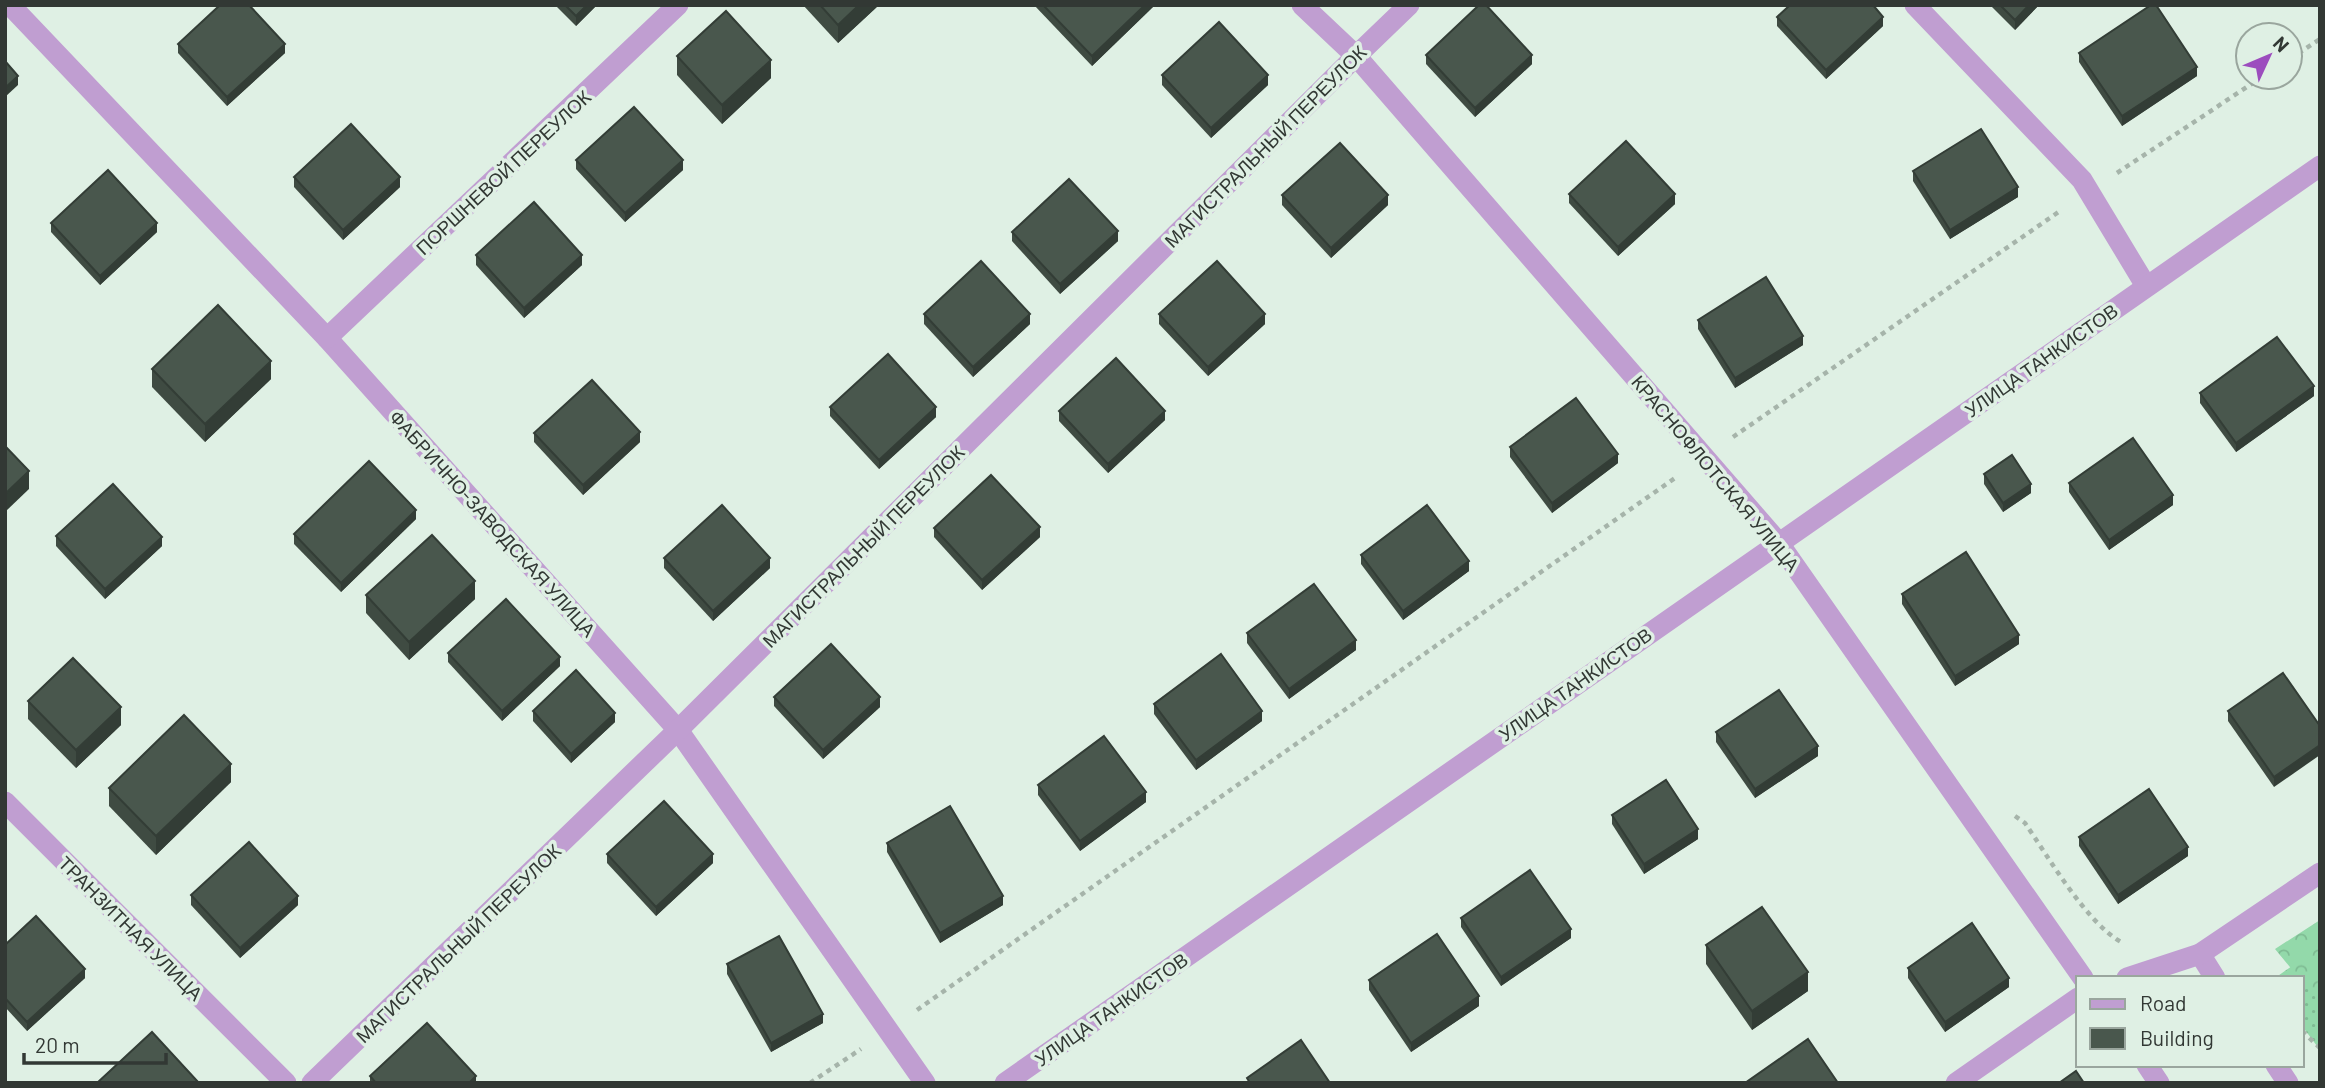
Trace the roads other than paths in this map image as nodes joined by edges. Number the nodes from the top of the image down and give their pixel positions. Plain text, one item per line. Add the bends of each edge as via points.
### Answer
1 (10, 5) edge
2 (678, 5) edge
3 (1302, 5) edge
4 (1409, 5) edge
5 (1914, 5) edge
6 (1356, 55) junction
7 (2320, 166) edge
8 (2147, 286) junction
9 (327, 338) junction
10 (1778, 542) junction
11 (678, 730) junction
12 (5, 802) edge
13 (2320, 873) edge
14 (2200, 954) junction
15 (2082, 976) edge
16 (2133, 976) edge
17 (2214, 976) edge
18 (2076, 999) edge
19 (2148, 1067) edge
20 (2277, 1067) edge
21 (286, 1083) edge
22 (312, 1083) edge
23 (925, 1083) edge
24 (1005, 1083) edge
25 (1956, 1083) edge
26 (2159, 1083) edge
27 (2288, 1083) edge

1 - 9 street, ФАБРИЧНО-ЗАВОДСКАЯ УЛИЦА
2 - 9 street, ПОРШНЕВОЙ ПЕРЕУЛОК
3 - 6 street, КРАСНОФЛОТСКАЯ УЛИЦА
4 - 6 street, МАГИСТРАЛЬНЫЙ ПЕРЕУЛОК
5 - 8 street via 2082,180
6 - 10 street, КРАСНОФЛОТСКАЯ УЛИЦА
6 - 11 street, МАГИСТРАЛЬНЫЙ ПЕРЕУЛОК
7 - 8 street, УЛИЦА ТАНКИСТОВ
8 - 10 street, УЛИЦА ТАНКИСТОВ
9 - 11 street, ФАБРИЧНО-ЗАВОДСКАЯ УЛИЦА
10 - 15 street, КРАСНОФЛОТСКАЯ УЛИЦА
10 - 24 street, УЛИЦА ТАНКИСТОВ
11 - 22 street, МАГИСТРАЛЬНЫЙ ПЕРЕУЛОК
11 - 23 street, ФАБРИЧНО-ЗАВОДСКАЯ УЛИЦА
12 - 21 street, ТРАНЗИТНАЯ УЛИЦА
13 - 14 street
14 - 16 street
14 - 17 street
18 - 25 street
19 - 26 street
20 - 27 street

